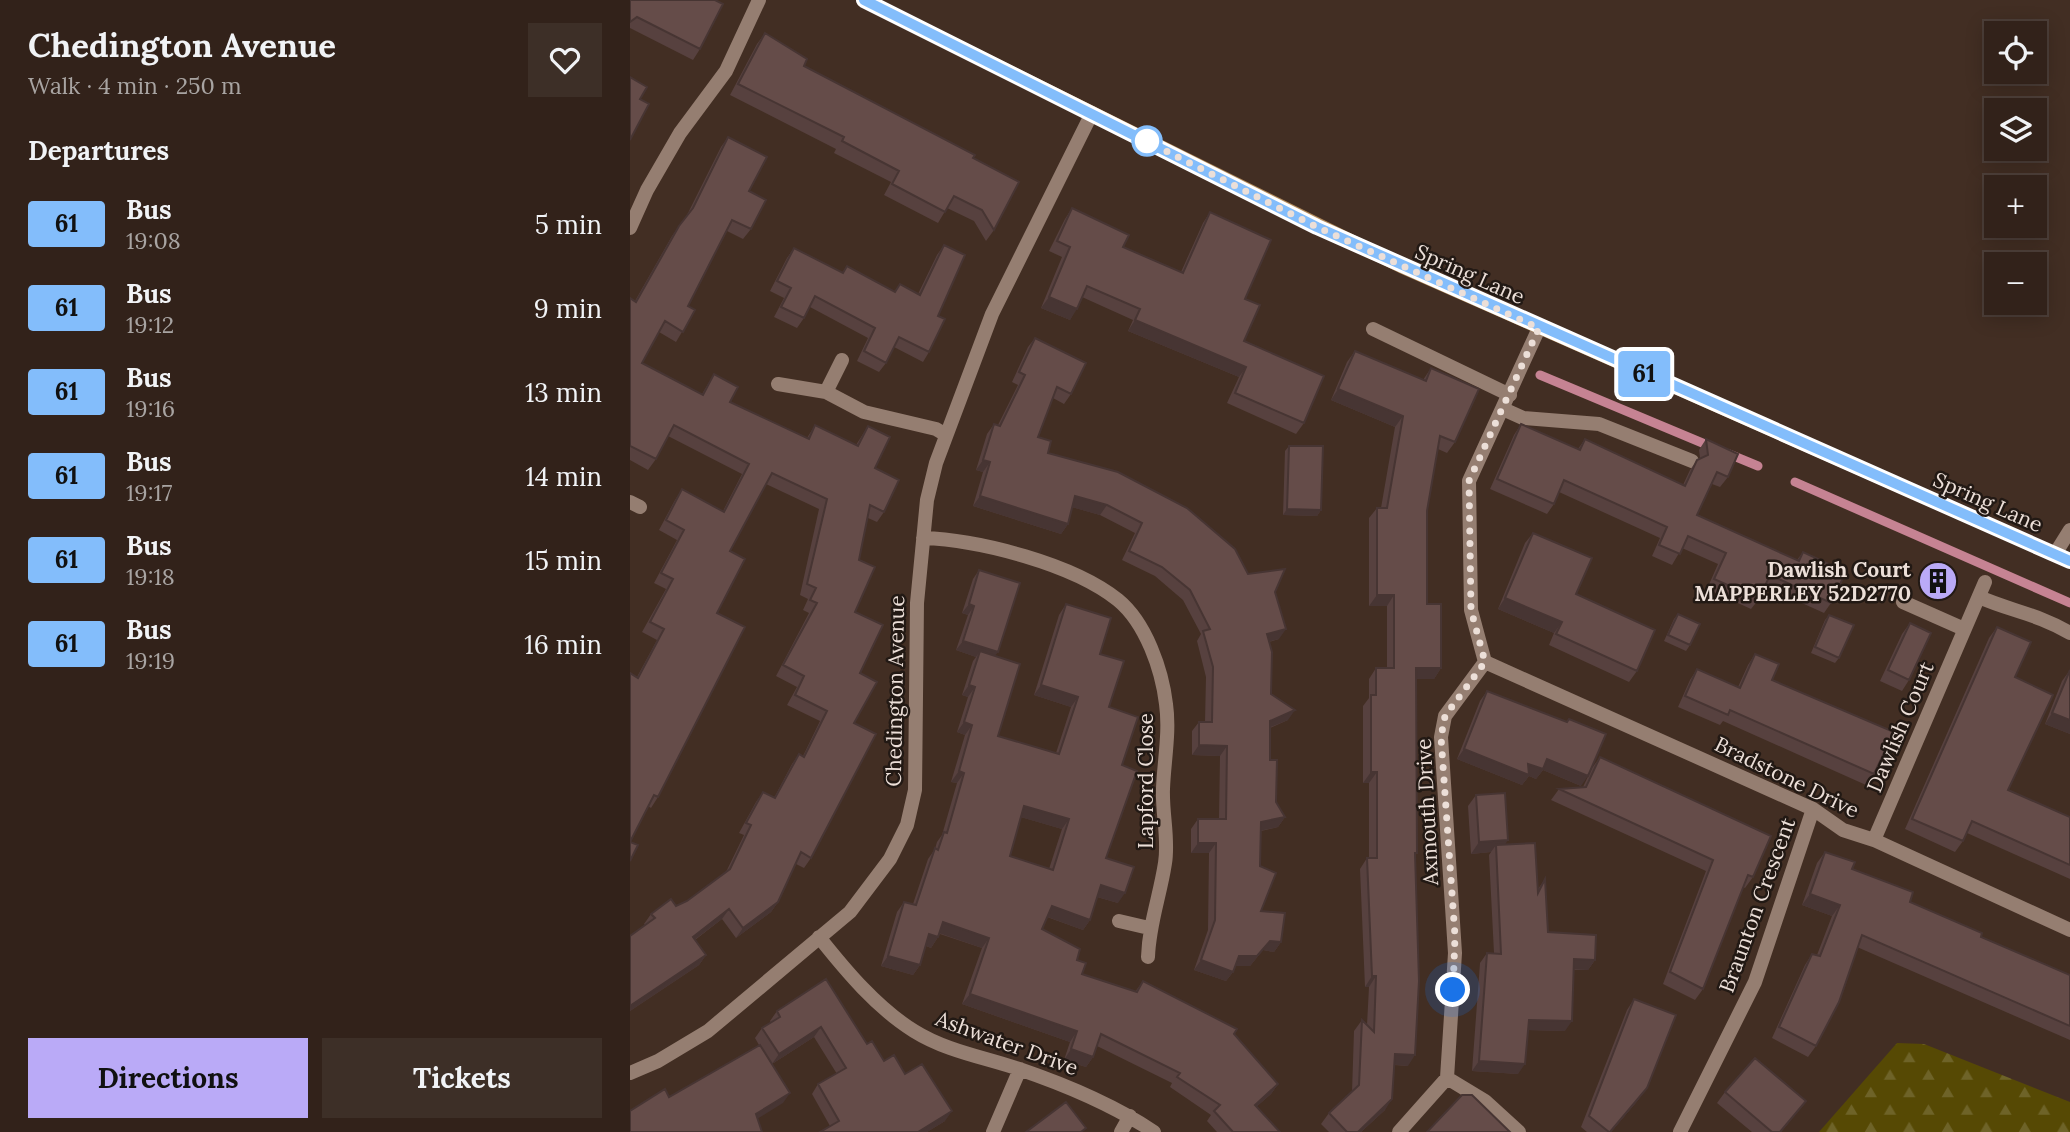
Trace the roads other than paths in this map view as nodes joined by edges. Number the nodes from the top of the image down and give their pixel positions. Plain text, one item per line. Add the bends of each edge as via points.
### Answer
1 (759, 0) edge
2 (864, 0) edge
3 (1092, 113) junction
4 (635, 203) edge
5 (630, 228) edge
6 (1539, 328) junction
7 (1373, 329) dead end
8 (842, 360) dead end
9 (778, 384) dead end
10 (826, 392) junction
11 (1510, 395) junction
12 (1503, 409) junction
13 (946, 435) junction
14 (1692, 461) dead end
15 (2070, 530) edge
16 (923, 538) junction
17 (2055, 554) junction
18 (2070, 561) edge
19 (1984, 582) dead end
20 (1979, 597) junction
21 (1903, 602) dead end
22 (1964, 629) junction
23 (2070, 633) edge
24 (1485, 662) junction
25 (1814, 809) junction
26 (1874, 841) junction
27 (1119, 921) dead end
28 (1149, 928) junction
29 (2070, 930) edge
30 (819, 937) junction
31 (1149, 957) dead end
32 (1020, 1069) junction
33 (630, 1073) edge
34 (1447, 1078) junction
35 (1130, 1116) junction
36 (1685, 1131) edge
37 (993, 1132) edge
38 (1121, 1132) edge
39 (1154, 1132) edge
40 (1399, 1132) edge
41 (1519, 1132) edge

1 - 4 street via 726,71
2 - 3 street, Spring Lane
3 - 6 street, Spring Lane via 1317,227
3 - 13 street, Chedington Avenue via 992,314
4 - 5 street
6 - 11 street
6 - 17 street, Spring Lane
7 - 11 street
8 - 10 street
9 - 10 street
10 - 13 street via 864,412
11 - 12 street
12 - 14 street via 1523,418 1599,424
12 - 24 street via 1469,481 1471,610
13 - 16 street, Chedington Avenue via 930,488
15 - 17 street
16 - 28 street, Lapford Close via 974,542 1031,557 1118,600 1137,622 1160,671 1167,720 1165,863
16 - 30 street, Chedington Avenue via 917,603 915,790 907,825 871,885 849,912
17 - 18 street, Spring Lane
19 - 20 street, Dawlish Court
20 - 22 street, Dawlish Court
20 - 23 street via 2025,611
21 - 22 street
22 - 26 street, Dawlish Court
24 - 25 street, Bradstone Drive
24 - 34 street, Axmouth Drive via 1445,716 1441,737 1455,953
25 - 26 street, Bradstone Drive via 1843,830
25 - 36 street, Braunton Crescent via 1755,982
26 - 29 street, Bradstone Drive
27 - 28 street
28 - 31 street, Lapford Close
30 - 32 street, Ashwater Drive via 873,997 913,1030 949,1048
30 - 33 street, Chedington Avenue via 708,1031
32 - 35 street, Ashwater Drive
32 - 37 street
34 - 40 street
34 - 41 street via 1485,1101
35 - 38 street
35 - 39 street, Ashwater Drive

